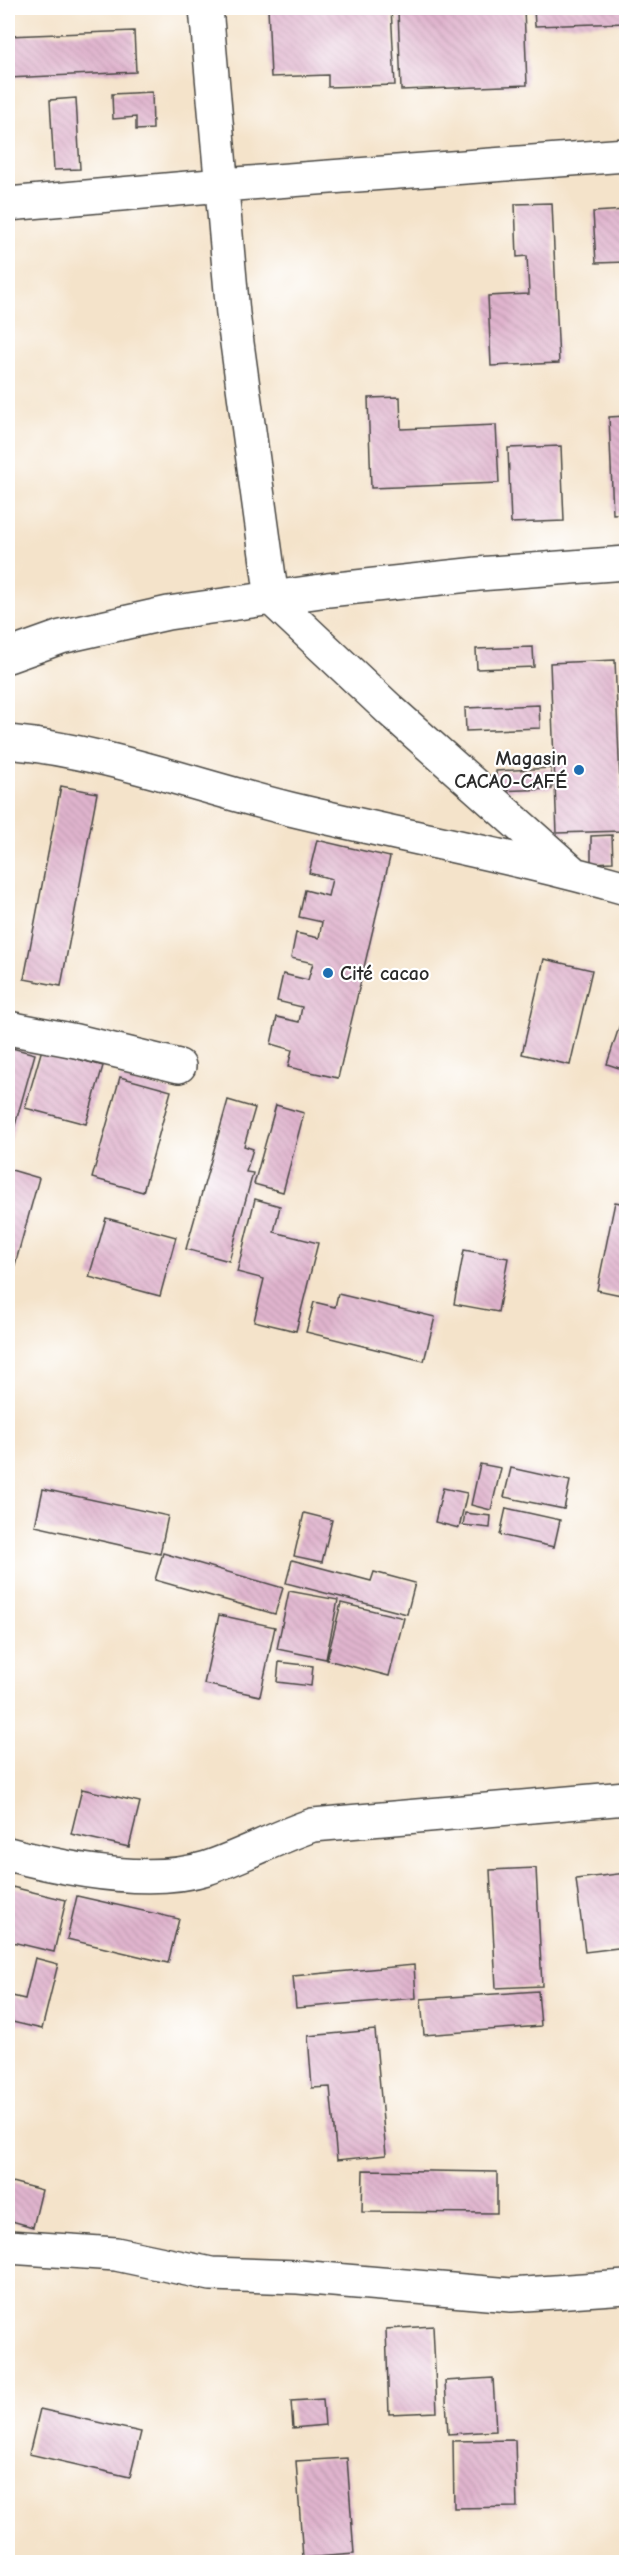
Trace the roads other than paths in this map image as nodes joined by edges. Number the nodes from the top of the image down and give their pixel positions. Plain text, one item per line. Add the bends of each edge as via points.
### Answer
1 (206, 8) edge
2 (627, 155) edge
3 (222, 185) junction
4 (8, 204) edge
5 (627, 563) edge
6 (272, 599) junction
7 (8, 656) edge
8 (8, 742) edge
9 (573, 873) junction
10 (627, 888) edge
11 (8, 1028) edge
12 (179, 1066) dead end
13 (627, 1798) edge
14 (8, 1854) edge
15 (8, 2247) edge
16 (627, 2287) edge

1 - 3 street
2 - 3 street
3 - 4 street
3 - 6 street via 233,314
5 - 6 street via 478,574
6 - 7 street via 168,613 61,638
6 - 9 street
8 - 9 street via 52,746 289,808
9 - 10 street
11 - 12 street
13 - 14 street via 313,1825 206,1868 174,1875 126,1875
15 - 16 street via 116,2254 211,2274 298,2277 511,2295

